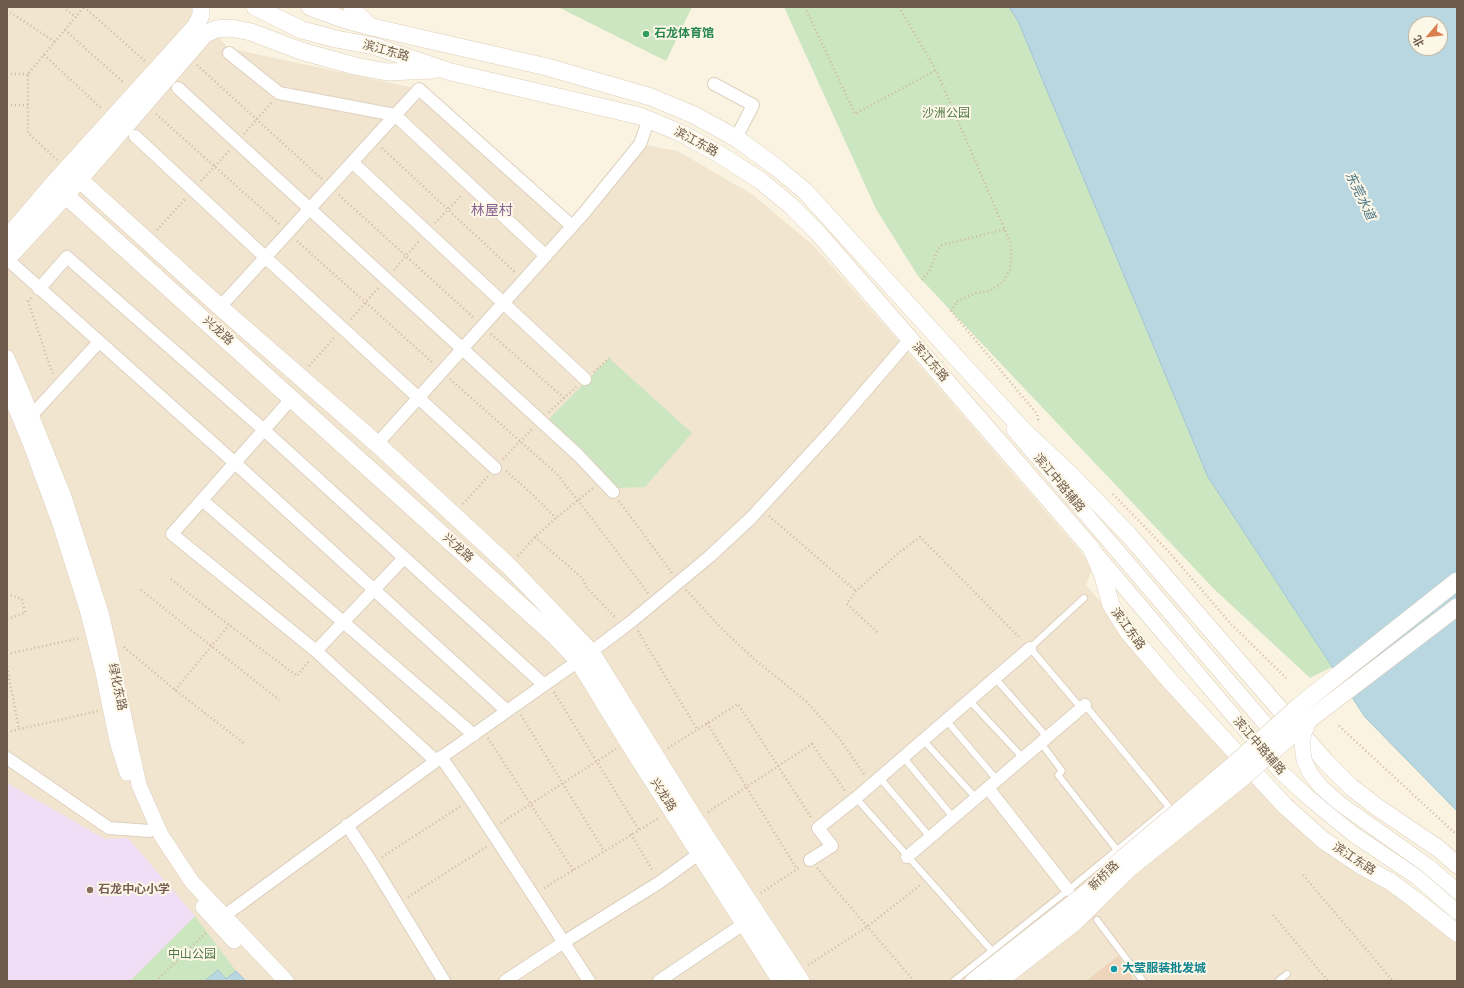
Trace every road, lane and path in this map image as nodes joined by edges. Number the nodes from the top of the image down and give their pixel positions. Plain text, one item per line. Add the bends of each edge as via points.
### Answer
1 (62, 7) edge
2 (84, 7) edge
3 (201, 7) edge
4 (255, 7) edge
5 (310, 7) edge
6 (351, 7) edge
7 (805, 7) edge
8 (899, 7) edge
9 (7, 10) edge
10 (76, 17) junction
11 (372, 27) junction
12 (65, 30) junction
13 (409, 36) junction
14 (55, 42) junction
15 (229, 53) dead end
16 (44, 55) junction
17 (419, 61) junction
18 (147, 62) dead end
19 (197, 65) dead end
20 (936, 70) junction
21 (403, 72) junction
22 (451, 72) junction
23 (7, 74) edge
24 (28, 74) junction
25 (126, 84) dead end
26 (714, 84) dead end
27 (178, 88) dead end
28 (279, 92) junction
29 (7, 105) edge
30 (28, 105) junction
31 (103, 110) dead end
32 (156, 114) dead end
33 (395, 115) junction
34 (649, 119) junction
35 (257, 120) junction
36 (136, 136) dead end
37 (736, 138) junction
38 (373, 139) junction
39 (237, 141) junction
40 (57, 160) dead end
41 (352, 162) junction
42 (214, 166) junction
43 (79, 179) junction
44 (330, 186) junction
45 (59, 190) junction
46 (193, 190) junction
47 (310, 208) junction
48 (572, 226) junction
49 (1005, 229) junction
50 (288, 233) junction
51 (7, 238) edge
52 (148, 241) junction
53 (546, 256) junction
54 (265, 257) junction
55 (7, 259) edge
56 (524, 280) junction
57 (922, 280) dead end
58 (39, 288) junction
59 (504, 302) junction
60 (220, 307) junction
61 (482, 326) junction
62 (910, 339) junction
63 (99, 342) junction
64 (462, 349) junction
65 (7, 358) edge
66 (609, 358) dead end
67 (963, 365) junction
68 (442, 371) junction
69 (585, 379) junction
70 (7, 387) edge
71 (57, 387) junction
72 (419, 397) junction
73 (292, 398) junction
74 (564, 398) junction
75 (32, 416) junction
76 (540, 420) junction
77 (1039, 424) dead end
78 (264, 430) junction
79 (520, 441) junction
80 (377, 444) junction
81 (235, 463) junction
82 (497, 466) junction
83 (603, 481) junction
84 (613, 492) joint
85 (1112, 493) dead end
86 (202, 500) junction
87 (577, 501) junction
88 (760, 508) junction
89 (454, 515) junction
90 (556, 518) junction
91 (535, 538) junction
92 (1091, 548) junction
93 (404, 558) junction
94 (509, 566) junction
95 (172, 579) dead end
96 (1457, 581) edge
97 (679, 582) junction
98 (141, 590) dead end
99 (374, 590) junction
100 (856, 591) junction
101 (7, 594) edge
102 (1084, 598) dead end
103 (654, 602) junction
104 (1457, 606) edge
105 (7, 620) edge
106 (343, 622) junction
107 (628, 624) junction
108 (229, 625) junction
109 (877, 632) dead end
110 (94, 636) junction
111 (121, 644) dead end
112 (211, 647) junction
113 (1030, 648) junction
114 (316, 651) junction
115 (7, 654) edge
116 (585, 656) junction
117 (7, 667) edge
118 (995, 678) junction
119 (1286, 678) dead end
120 (546, 683) junction
121 (175, 690) junction
122 (279, 700) dead end
123 (969, 700) junction
124 (1083, 706) junction
125 (110, 708) junction
126 (510, 708) junction
127 (946, 720) junction
128 (1310, 720) junction
129 (707, 723) junction
130 (1339, 726) dead end
131 (19, 729) junction
132 (697, 729) junction
133 (7, 732) edge
134 (478, 732) junction
135 (1277, 738) junction
136 (923, 740) junction
137 (1044, 740) junction
138 (628, 742) junction
139 (245, 744) dead end
140 (1263, 750) junction
141 (656, 756) junction
142 (903, 757) junction
143 (7, 758) edge
144 (1023, 758) junction
145 (439, 759) junction
146 (596, 761) junction
147 (778, 766) junction
148 (1236, 773) junction
149 (875, 781) junction
150 (562, 783) junction
151 (993, 784) junction
152 (747, 786) junction
153 (976, 798) junction
154 (854, 799) junction
155 (471, 800) junction
156 (530, 804) junction
157 (672, 810) junction
158 (954, 817) junction
159 (696, 821) junction
160 (347, 825) junction
161 (818, 828) junction
162 (639, 830) junction
163 (150, 831) junction
164 (631, 834) junction
165 (494, 835) junction
166 (1457, 835) edge
167 (930, 837) junction
168 (1117, 850) junction
169 (604, 851) junction
170 (700, 853) junction
171 (907, 857) junction
172 (810, 860) junction
173 (372, 863) junction
174 (1457, 865) edge
175 (797, 869) junction
176 (573, 870) junction
177 (1304, 875) dead end
178 (927, 879) junction
179 (660, 882) junction
180 (1068, 890) junction
181 (1457, 891) edge
182 (533, 895) junction
183 (749, 901) junction
184 (397, 904) junction
185 (1455, 910) edge
186 (1273, 915) dead end
187 (220, 919) junction
188 (1097, 920) dead end
189 (745, 924) junction
190 (867, 927) junction
191 (1457, 933) edge
192 (564, 942) junction
193 (992, 951) junction
194 (1287, 974) dead end
195 (793, 978) edge
196 (156, 981) edge
197 (272, 981) edge
198 (286, 981) edge
199 (444, 981) edge
200 (505, 981) edge
201 (589, 981) edge
202 (659, 981) edge
203 (914, 981) edge
204 (954, 981) edge
205 (974, 981) edge
206 (999, 981) edge
207 (1143, 981) edge
208 (1278, 981) edge
209 (1328, 981) edge
210 (1393, 981) edge

1 - 10 path
2 - 10 path
2 - 18 path
3 - 45 main road via 201,15 196,26
4 - 17 main road, 滨江东路 via 302,30 374,46
5 - 11 main road, 滨江东路
6 - 11 street
7 - 20 path via 855,114
8 - 20 path
9 - 14 path
10 - 12 path
11 - 13 main road, 滨江东路
12 - 14 path
12 - 25 path
13 - 17 main road via 418,46
13 - 37 main road, 滨江东路 via 547,67 651,97 694,115
14 - 16 path
15 - 28 street
16 - 24 path
16 - 31 path
17 - 21 main road via 414,67
17 - 22 main road, 滨江东路
19 - 35 path
20 - 49 path
21 - 22 main road
21 - 43 main road via 387,72 322,58 251,32 231,28 216,29 200,38
22 - 34 main road, 滨江东路
23 - 24 path
24 - 30 path
26 - 37 street via 753,105
27 - 39 street
28 - 33 street
28 - 35 path
29 - 30 path
30 - 40 path via 28,133
32 - 42 path
33 - 38 street
33 - 48 street via 419,89
33 - 53 street
34 - 48 street via 640,144
34 - 62 main road, 滨江东路 via 719,154 761,181 790,205 818,233
35 - 39 path
35 - 44 path
36 - 46 street
37 - 67 main road, 滨江东路 via 805,191
38 - 41 street
38 - 56 path
39 - 42 path
39 - 47 street
41 - 44 street
41 - 59 street
42 - 46 path
42 - 50 path
43 - 45 main road
43 - 52 main road, 兴龙路
44 - 47 street
44 - 61 path
45 - 51 main road
45 - 55 main road
45 - 73 main road, 兴龙路
46 - 52 path
46 - 54 street
47 - 50 street
47 - 64 street
48 - 53 street
49 - 57 path via 942,245
49 - 77 path via 1011,244 1011,259 1010,270 1003,282 990,291 976,293 957,302 951,311 1037,414
50 - 54 street
50 - 68 path
52 - 60 main road, 兴龙路
53 - 56 street
54 - 60 street
54 - 72 street
55 - 58 street
56 - 59 street
58 - 63 street
58 - 71 path via 28,301
58 - 78 street via 67,257
59 - 61 street
59 - 69 street
60 - 80 main road, 兴龙路
61 - 64 street
61 - 74 path
62 - 88 street
62 - 92 main road, 滨江东路
63 - 71 street
63 - 81 street
64 - 68 street
64 - 76 street
65 - 75 street, 绿化东路
66 - 69 path
67 - 135 street, 滨江中路辅路 via 1028,447
67 - 174 main road, 滨江东路 via 1025,432 1128,534 1350,787 1439,849
68 - 72 street
68 - 79 path
69 - 74 path
70 - 110 street, 绿化东路 via 60,524
71 - 75 street
72 - 80 street
72 - 82 street
73 - 78 street
73 - 116 main road, 兴龙路 via 550,632
74 - 76 path
75 - 187 street, 绿化东路 via 64,497 102,616 139,785 161,835
76 - 79 path
76 - 83 street
78 - 81 street
78 - 93 street
79 - 82 path
79 - 87 path via 556,474
80 - 89 main road, 兴龙路
81 - 86 street
81 - 99 street
82 - 89 path
82 - 90 path via 530,492
83 - 84 street
83 - 87 path
84 - 97 path
85 - 119 path via 1169,552 1231,624
86 - 106 street
86 - 114 street via 172,534
87 - 90 path
87 - 103 path
88 - 97 street
88 - 100 path
89 - 94 main road, 兴龙路
90 - 91 path
91 - 94 path
91 - 107 path via 582,578 587,588
92 - 140 street, 滨江中路辅路
92 - 191 main road, 滨江东路 via 1102,572 1111,605 1128,632 1285,806 1323,840 1391,882
93 - 99 street
93 - 120 street
94 - 116 main road, 兴龙路
95 - 108 path
96 - 135 main road, bridge via 1299,706
97 - 103 street
97 - 149 path via 754,660 806,701
98 - 112 path
99 - 106 street
99 - 126 street
100 - 109 path via 847,604
100 - 113 path via 920,537
101 - 105 path via 22,599 25,613
102 - 113 lane
103 - 107 street
104 - 128 main road, bridge
106 - 114 street
106 - 134 street
107 - 116 street
107 - 132 path
108 - 112 path
108 - 114 path via 297,676
110 - 115 path
110 - 125 street, 绿化东路
111 - 121 path
112 - 121 path
112 - 122 path
113 - 118 street
113 - 124 lane
114 - 145 street
116 - 120 street
116 - 138 main road, 兴龙路
116 - 141 main road, 兴龙路
117 - 131 path
118 - 123 street
118 - 137 lane
120 - 126 street
120 - 146 path
121 - 139 path
123 - 127 street
123 - 144 lane
124 - 137 street
124 - 168 lane via 1169,807
125 - 131 path
125 - 163 street, 绿化东路 via 134,797
126 - 134 street
126 - 150 path
127 - 136 street
127 - 151 lane
128 - 135 main road, bridge
128 - 181 street, 滨江中路辅路, bridge via 1302,743 1304,760 1321,787 1345,808 1428,866
129 - 132 path
129 - 147 path via 738,704
129 - 152 path
130 - 166 path
131 - 133 path
132 - 141 path
134 - 145 street
134 - 156 path
135 - 140 main road, bridge
136 - 142 street
136 - 153 lane
137 - 144 street
137 - 168 lane via 1062,771 1058,775
138 - 146 path
138 - 157 main road, 兴龙路
140 - 148 main road, bridge
140 - 185 street, 滨江中路辅路 via 1308,798 1353,834 1417,877
141 - 159 main road, 兴龙路
142 - 149 street
142 - 158 lane
143 - 163 street via 109,828
144 - 151 street
145 - 155 street
145 - 160 street
146 - 150 path
146 - 162 path
147 - 152 path
147 - 154 path via 812,744
147 - 161 path
148 - 205 main road, 新桥路, bridge via 1123,858 1094,887
148 - 206 main road, 新桥路, bridge via 1131,867 1075,922
149 - 154 street
149 - 167 lane
150 - 156 path
150 - 169 path
151 - 153 street
151 - 180 street
152 - 159 path
152 - 175 path
153 - 158 street
154 - 161 street
154 - 171 lane
155 - 165 street
155 - 173 path
156 - 165 path
156 - 176 path
157 - 162 path
157 - 170 main road, 兴龙路
158 - 167 street
159 - 183 main road, 兴龙路
160 - 173 street
160 - 187 street
161 - 172 street via 832,846
162 - 164 path
163 - 187 street, 绿化东路 via 185,887
164 - 169 path
164 - 179 path
165 - 182 street
165 - 184 path
167 - 171 street
168 - 180 lane
169 - 176 path
170 - 179 street
170 - 189 main road, 兴龙路
171 - 178 lane
172 - 175 path
172 - 190 path
173 - 184 street
175 - 183 path
176 - 182 path
177 - 210 path
178 - 190 path
178 - 193 lane
179 - 192 street
180 - 193 lane
182 - 192 street
183 - 195 main road, 兴龙路
184 - 199 street
186 - 209 path
187 - 196 path
187 - 197 street, 绿化东路
187 - 198 street, 绿化东路
188 - 207 lane
189 - 195 main road, 兴龙路
189 - 202 street
190 - 195 path
190 - 203 path
192 - 200 street
192 - 201 street
193 - 204 lane
194 - 208 lane

